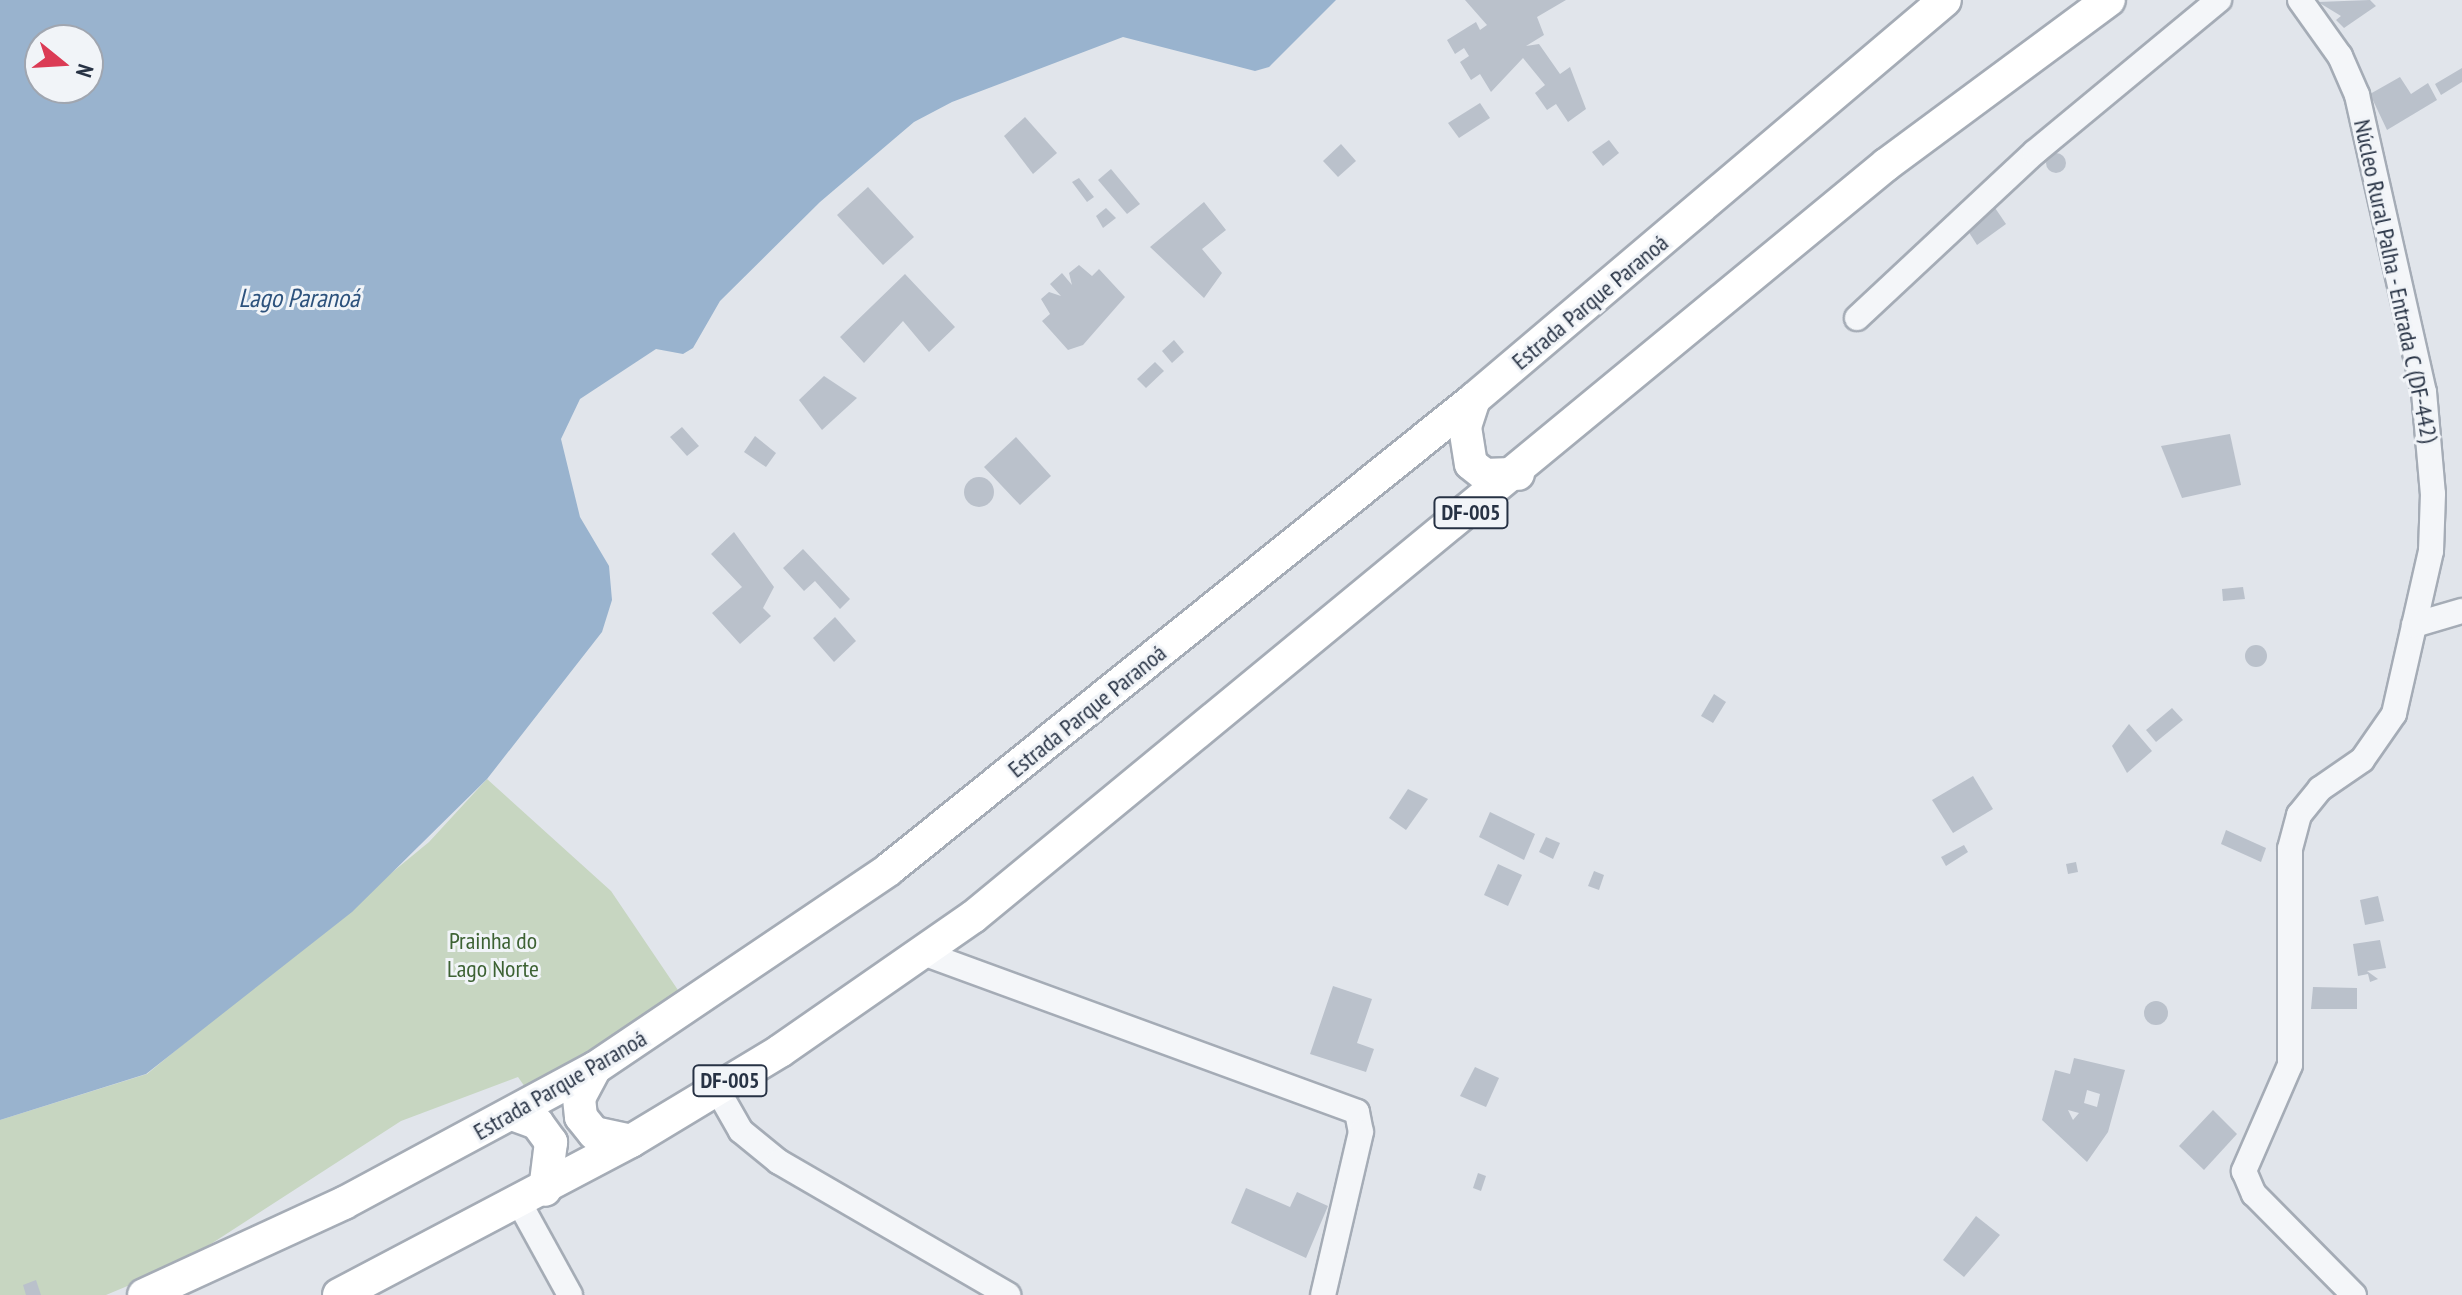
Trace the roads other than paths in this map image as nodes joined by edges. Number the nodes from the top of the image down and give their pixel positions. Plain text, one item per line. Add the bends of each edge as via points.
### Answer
1 (1945, 0) edge
2 (2109, 0) edge
3 (2219, 0) edge
4 (2300, 0) edge
5 (1857, 318) dead end
6 (1474, 399) junction
7 (1518, 474) junction
8 (2462, 611) edge
9 (2414, 625) junction
10 (923, 953) junction
11 (595, 1068) junction
12 (717, 1089) junction
13 (512, 1114) junction
14 (631, 1141) junction
15 (532, 1197) junction
16 (144, 1295) edge
17 (339, 1295) edge
18 (570, 1295) edge
19 (1008, 1295) edge
20 (1323, 1295) edge
21 (2354, 1295) edge

1 - 6 main road, Estrada Parque Paranoá
2 - 7 main road, DF-005 via 1887,164
3 - 5 street via 2035,152
4 - 9 street, Núcleo Rural Palha - Entrada C (DF-442) via 2357,95 2424,392 2433,525
6 - 7 main road via 1465,427 1471,464 1485,475
6 - 11 main road, Estrada Parque Paranoá via 888,870
7 - 10 main road, DF-005
8 - 9 street
9 - 21 street, Núcleo Rural Palha - Entrada C (DF-442) via 2398,703 2382,736 2299,815 2290,849 2290,1065 2244,1171 2254,1194
10 - 12 main road, DF-005
10 - 20 street via 1357,1112 1361,1132
11 - 13 main road, Estrada Parque Paranoá
11 - 14 main road via 579,1098 581,1117 594,1133
12 - 14 main road, DF-005
12 - 19 street via 741,1131 779,1162
13 - 15 main road via 537,1123 551,1142
13 - 16 main road, Estrada Parque Paranoá
14 - 15 main road, DF-005
15 - 17 main road, DF-005
15 - 18 street

